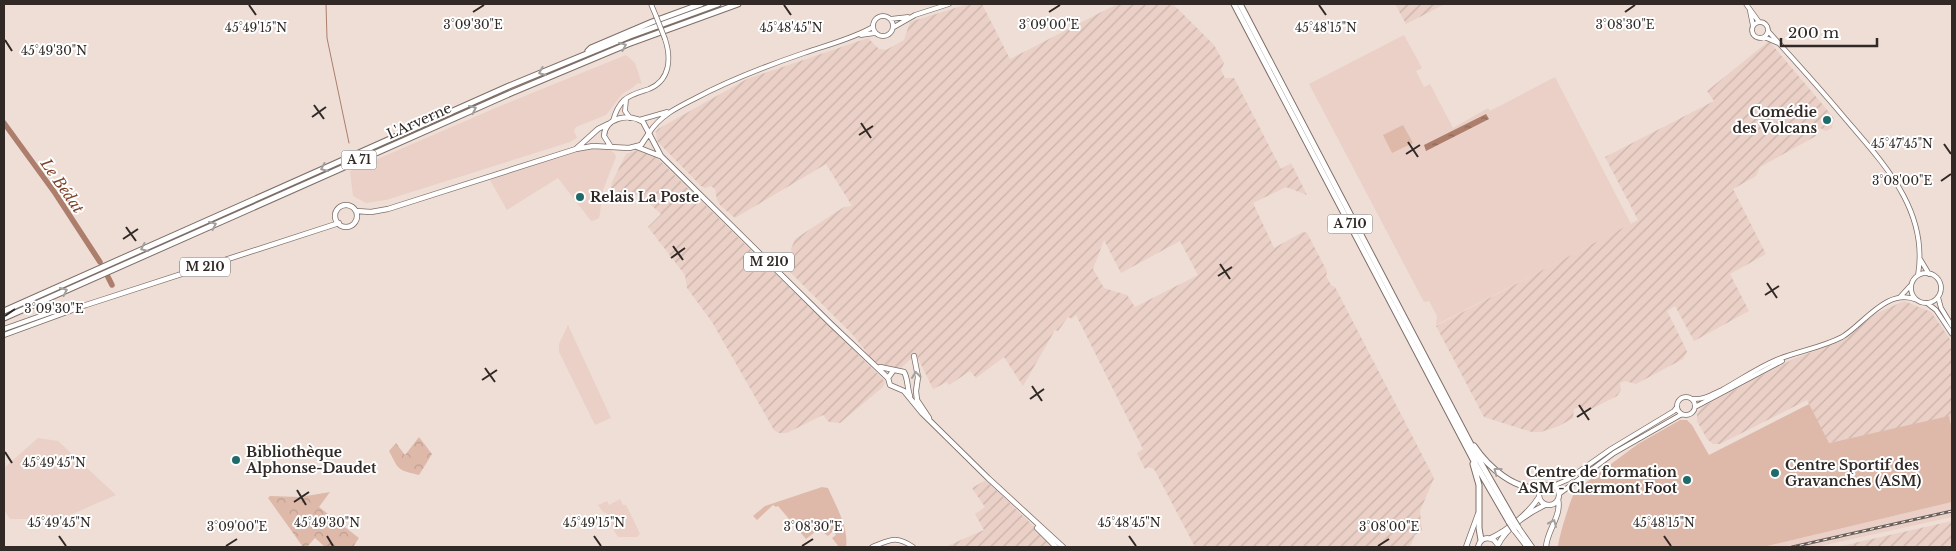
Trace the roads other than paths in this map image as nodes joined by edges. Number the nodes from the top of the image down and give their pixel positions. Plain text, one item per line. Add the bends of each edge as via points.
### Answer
1 (651, 4) edge
2 (701, 4) edge
3 (718, 4) edge
4 (738, 4) edge
5 (949, 4) edge
6 (1234, 4) edge
7 (1240, 4) edge
8 (1747, 5) edge
9 (915, 15) junction
10 (890, 19) junction
11 (1760, 22) junction
12 (1753, 26) junction
13 (872, 27) junction
14 (894, 27) junction
15 (1768, 31) junction
16 (875, 33) junction
17 (852, 37) junction
18 (1764, 37) junction
19 (1782, 45) junction
20 (586, 53) junction
21 (628, 98) junction
22 (674, 110) junction
23 (631, 118) junction
24 (639, 120) junction
25 (611, 122) junction
26 (649, 133) junction
27 (611, 147) junction
28 (637, 147) junction
29 (576, 148) junction
30 (661, 156) junction
31 (356, 211) junction
32 (371, 212) junction
33 (336, 218) junction
34 (356, 218) junction
35 (338, 223) junction
36 (322, 228) junction
37 (1920, 257) junction
38 (1929, 274) junction
39 (1918, 275) junction
40 (1911, 284) junction
41 (1938, 296) junction
42 (1898, 299) junction
43 (1917, 300) junction
44 (1928, 303) junction
45 (86, 305) junction
46 (4, 311) edge
47 (4, 318) edge
48 (1952, 326) edge
49 (4, 329) edge
50 (1952, 334) edge
51 (4, 335) edge
52 (1792, 355) junction
53 (914, 356) dead end
54 (878, 366) junction
55 (893, 371) junction
56 (888, 378) junction
57 (906, 384) junction
58 (899, 389) junction
59 (912, 399) junction
60 (1693, 399) junction
61 (1677, 407) junction
62 (1695, 407) junction
63 (1453, 411) junction
64 (1682, 414) junction
65 (932, 424) junction
66 (1465, 445) junction
67 (1553, 486) junction
68 (1542, 488) junction
69 (1539, 497) junction
70 (1558, 497) junction
71 (1012, 502) junction
72 (1545, 505) junction
73 (1480, 508) junction
74 (1511, 521) junction
75 (1516, 528) junction
76 (1491, 538) junction
77 (1481, 540) junction
78 (1498, 546) edge
79 (872, 547) edge
80 (913, 547) edge
81 (1056, 547) edge
82 (1063, 547) edge
83 (1466, 547) edge
84 (1478, 547) edge
85 (1527, 547) edge
86 (1532, 547) edge
87 (1546, 547) edge

1 - 21 main road, bridge via 665,39 669,60 665,74 654,86
2 - 20 highway via 635,28
3 - 20 highway, L'Arverne / A 71
47 -> 4 highway, L'Arverne / A 71 via 511,93 658,32
5 - 9 main road
6 - 66 highway, A 710
7 - 63 highway, A 710
8 - 11 main road
8 - 12 main road
9 - 10 main road
9 - 14 main road
10 - 13 main road via 884,16 877,18
10 - 14 main road
11 - 12 main road
11 - 15 main road
12 - 18 main road via 1755,37
13 - 16 main road
13 - 17 main road
14 - 16 main road via 886,37
15 - 18 main road
15 - 19 main road
16 - 17 main road
17 - 22 main road via 746,74
18 - 19 main road
19 - 37 main road via 1898,184 1911,212
20 -> 46 highway, L'Arverne / A 71
21 - 23 main road via 624,108
21 - 25 main road via 617,109
22 - 24 main road
22 - 26 main road via 661,118
23 - 24 main road
23 - 25 main road
24 - 26 main road
25 - 27 main road via 604,130
25 - 29 main road
26 - 28 main road
26 - 30 main road, M 210
27 - 28 main road
27 - 29 main road
28 - 30 main road, M 210
29 - 32 main road
30 - 54 main road, M 210 via 850,343
31 - 32 main road
31 - 33 main road via 343,206 338,209
31 - 34 main road
32 - 34 main road
33 - 35 main road
33 - 36 main road, M 210
34 - 35 main road via 350,226
35 - 36 main road, M 210
36 - 45 main road, M 210
37 - 38 main road
37 - 39 main road
38 - 39 main road
38 - 41 main road via 1939,282
39 - 40 main road
40 - 42 main road
40 - 43 main road
41 - 44 main road
41 - 48 main road
42 - 43 main road via 1906,296
42 - 52 main road via 1870,313 1844,336
43 - 44 main road
44 - 50 main road
45 - 49 main road, M 210 via 52,312
45 - 51 main road, M 210
52 - 60 main road via 1776,360 1710,396
52 - 62 main road
65 -> 53 main road via 917,400 918,377
54 - 55 main road, M 210
54 - 56 main road, M 210
55 - 56 main road
55 - 57 main road via 904,372
56 - 58 main road via 890,386
57 - 58 main road
57 - 59 main road
58 - 59 main road
59 - 65 main road
60 - 61 main road via 1682,397
60 - 62 main road
61 - 64 main road
61 - 67 main road
62 - 64 main road via 1691,414
68 -> 63 highway via 1523,486 1489,464
63 - 74 highway, A 710
64 - 70 main road via 1614,453
65 - 71 main road
66 - 73 highway via 1479,485
66 - 74 highway, A 710
67 - 68 main road
67 - 70 main road
68 - 69 main road
69 - 72 main road
69 - 76 main road via 1528,510
70 - 72 main road via 1554,504
87 -> 70 main road via 1548,534 1559,511
71 - 81 main road
71 - 82 main road
72 - 78 main road via 1504,535
73 - 77 highway
73 - 83 main road
74 - 75 highway, A 710, bridge
75 - 85 main road
75 - 86 main road
76 - 77 main road
76 - 78 main road
77 - 84 main road
79 - 80 main road via 897,539

